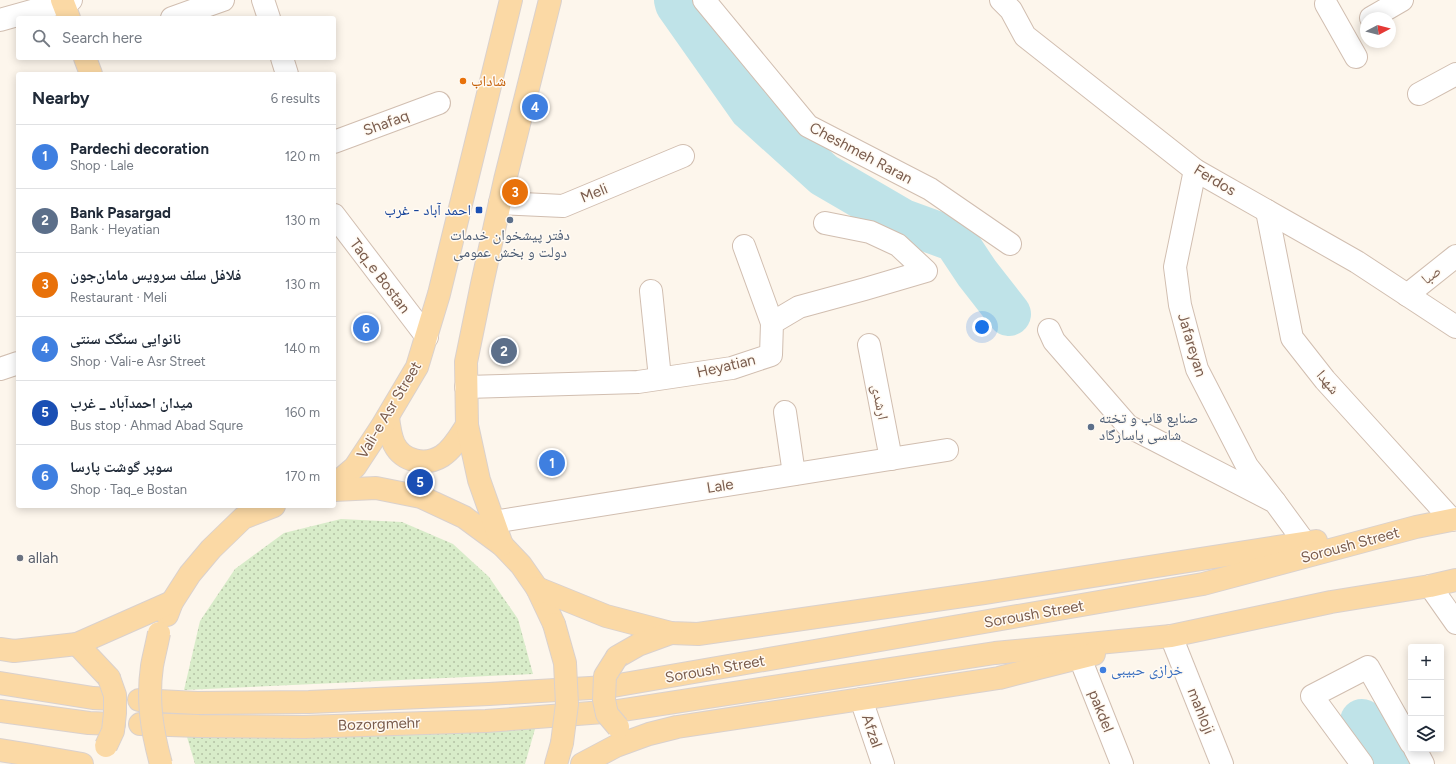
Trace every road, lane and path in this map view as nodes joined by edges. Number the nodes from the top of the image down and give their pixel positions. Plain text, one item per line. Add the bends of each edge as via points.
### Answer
1 (223, 0) edge
2 (263, 0) edge
3 (510, 0) edge
4 (550, 0) edge
5 (704, 0) edge
6 (1402, 0) edge
7 (1012, 3) edge
8 (68, 4) edge
9 (1326, 4) dead end
10 (1381, 12) edge
11 (16, 16) edge
12 (17, 16) edge
13 (82, 16) edge
14 (178, 16) edge
15 (268, 16) edge
16 (0, 20) edge
17 (1360, 25) edge
18 (1344, 34) junction
19 (1356, 57) dead end
20 (85, 60) edge
21 (100, 60) edge
22 (283, 60) edge
23 (90, 72) edge
24 (104, 72) edge
25 (286, 72) edge
26 (1456, 74) edge
27 (1419, 94) dead end
28 (438, 103) dead end
29 (336, 141) edge
30 (683, 156) dead end
31 (1195, 170) junction
32 (500, 203) junction
33 (1267, 211) junction
34 (336, 218) edge
35 (825, 223) dead end
36 (1010, 244) dead end
37 (744, 246) dead end
38 (1456, 256) edge
39 (651, 291) dead end
40 (1407, 295) junction
41 (772, 323) junction
42 (1456, 327) edge
43 (1048, 330) dead end
44 (427, 337) junction
45 (869, 345) dead end
46 (16, 363) edge
47 (0, 369) edge
48 (660, 378) junction
49 (466, 387) junction
50 (785, 412) dead end
51 (388, 417) junction
52 (467, 425) junction
53 (947, 450) dead end
54 (891, 459) junction
55 (794, 474) junction
56 (336, 483) edge
57 (336, 490) edge
58 (1275, 502) junction
59 (263, 508) edge
60 (242, 512) edge
61 (493, 522) junction
62 (1442, 524) edge
63 (1305, 543) junction
64 (502, 545) junction
65 (1448, 580) edge
66 (537, 588) junction
67 (172, 602) junction
68 (1456, 623) edge
69 (671, 633) junction
70 (1171, 636) junction
71 (77, 644) junction
72 (0, 649) edge
73 (1080, 658) junction
74 (0, 684) edge
75 (607, 687) joint
76 (114, 699) dead end
77 (861, 699) junction
78 (139, 700) dead end
79 (0, 711) edge
80 (618, 719) junction
81 (114, 724) dead end
82 (140, 724) dead end
83 (649, 734) junction
84 (1408, 738) edge
85 (0, 750) edge
86 (1417, 752) edge
87 (26, 759) edge
88 (80, 763) edge
89 (161, 764) edge
90 (556, 764) edge
91 (582, 764) edge
92 (883, 764) edge
93 (1122, 764) edge
94 (1222, 764) edge
95 (1362, 764) edge
96 (1423, 764) edge

1 - 14 street
2 - 15 street
3 - 44 main road, Vali-e Asr Street
4 - 32 main road
5 - 36 street, Cheshmeh Raran via 808,126 930,189
6 - 10 street
7 - 31 street, Ferdos via 1025,36
8 - 12 street
8 - 13 main road
9 - 18 street
11 - 16 street
17 - 18 street
18 - 19 street
20 - 23 main road
21 - 24 main road
22 - 25 street
26 - 27 street
28 - 29 street, Shafaq
30 - 32 street, Meli via 563,206
31 - 33 street, Ferdos
31 - 58 street, Jafareyan via 1175,267 1180,305 1197,369 1246,466
32 - 49 main road via 466,362
33 - 40 street, Ferdos via 1357,262
33 - 62 street, شهدا via 1292,338
34 - 44 street, Taq_e Bostan
35 - 41 street via 870,232 898,245 926,271 799,307
37 - 41 street
38 - 40 street, صبا
39 - 48 street
40 - 42 street, Ferdos
41 - 48 street, Heyatian via 770,355 732,368
43 - 58 street via 1054,341 1128,426
44 - 51 main road, Vali-e Asr Street via 417,367
45 - 54 street, ارشدی
46 - 47 street
48 - 49 street, Heyatian via 638,382
49 - 52 main road
50 - 55 street
51 - 52 main road via 395,445 405,456 418,462 431,461 442,456 456,443
51 - 56 main road, Vali-e Asr Street via 356,466
52 - 61 main road via 479,480
53 - 54 street, Lale
54 - 55 street, Lale
55 - 61 street, Lale
57 - 64 main road via 376,488 421,497 464,516
58 - 63 street
59 - 60 main road
60 - 67 main road via 190,574
61 - 64 main road
62 - 63 main road
62 - 75 main road, Soroush Street via 1203,584
63 - 69 main road via 698,634
64 - 66 main road via 521,565
65 - 68 street
65 - 70 main road, Soroush Street
66 - 69 main road via 606,616
66 - 90 main road, bridge via 554,624 565,663 567,704 562,743
67 - 71 main road
67 - 89 main road, bridge via 160,633 152,666 150,700 153,734
69 - 80 main road, bridge via 638,645 617,657 605,676 604,700 607,714
70 - 73 main road
70 - 80 main road, Soroush Street via 994,653
70 - 94 street, mahloji
71 - 72 main road via 14,651
71 - 88 main road, bridge via 109,678 115,695 113,731 106,746
73 - 77 main road via 999,678
73 - 93 street, pakdel
74 - 76 main road
75 - 78 main road, Bozorgmehr via 309,702 197,703
77 - 83 main road via 677,727
77 - 92 street, Afzal
79 - 81 main road
80 - 82 main road, Bozorgmehr via 312,727
80 - 83 main road
83 - 91 main road via 616,746
84 - 95 street via 1368,667 1312,696
85 - 87 main road
86 - 96 street
87 - 88 main road

